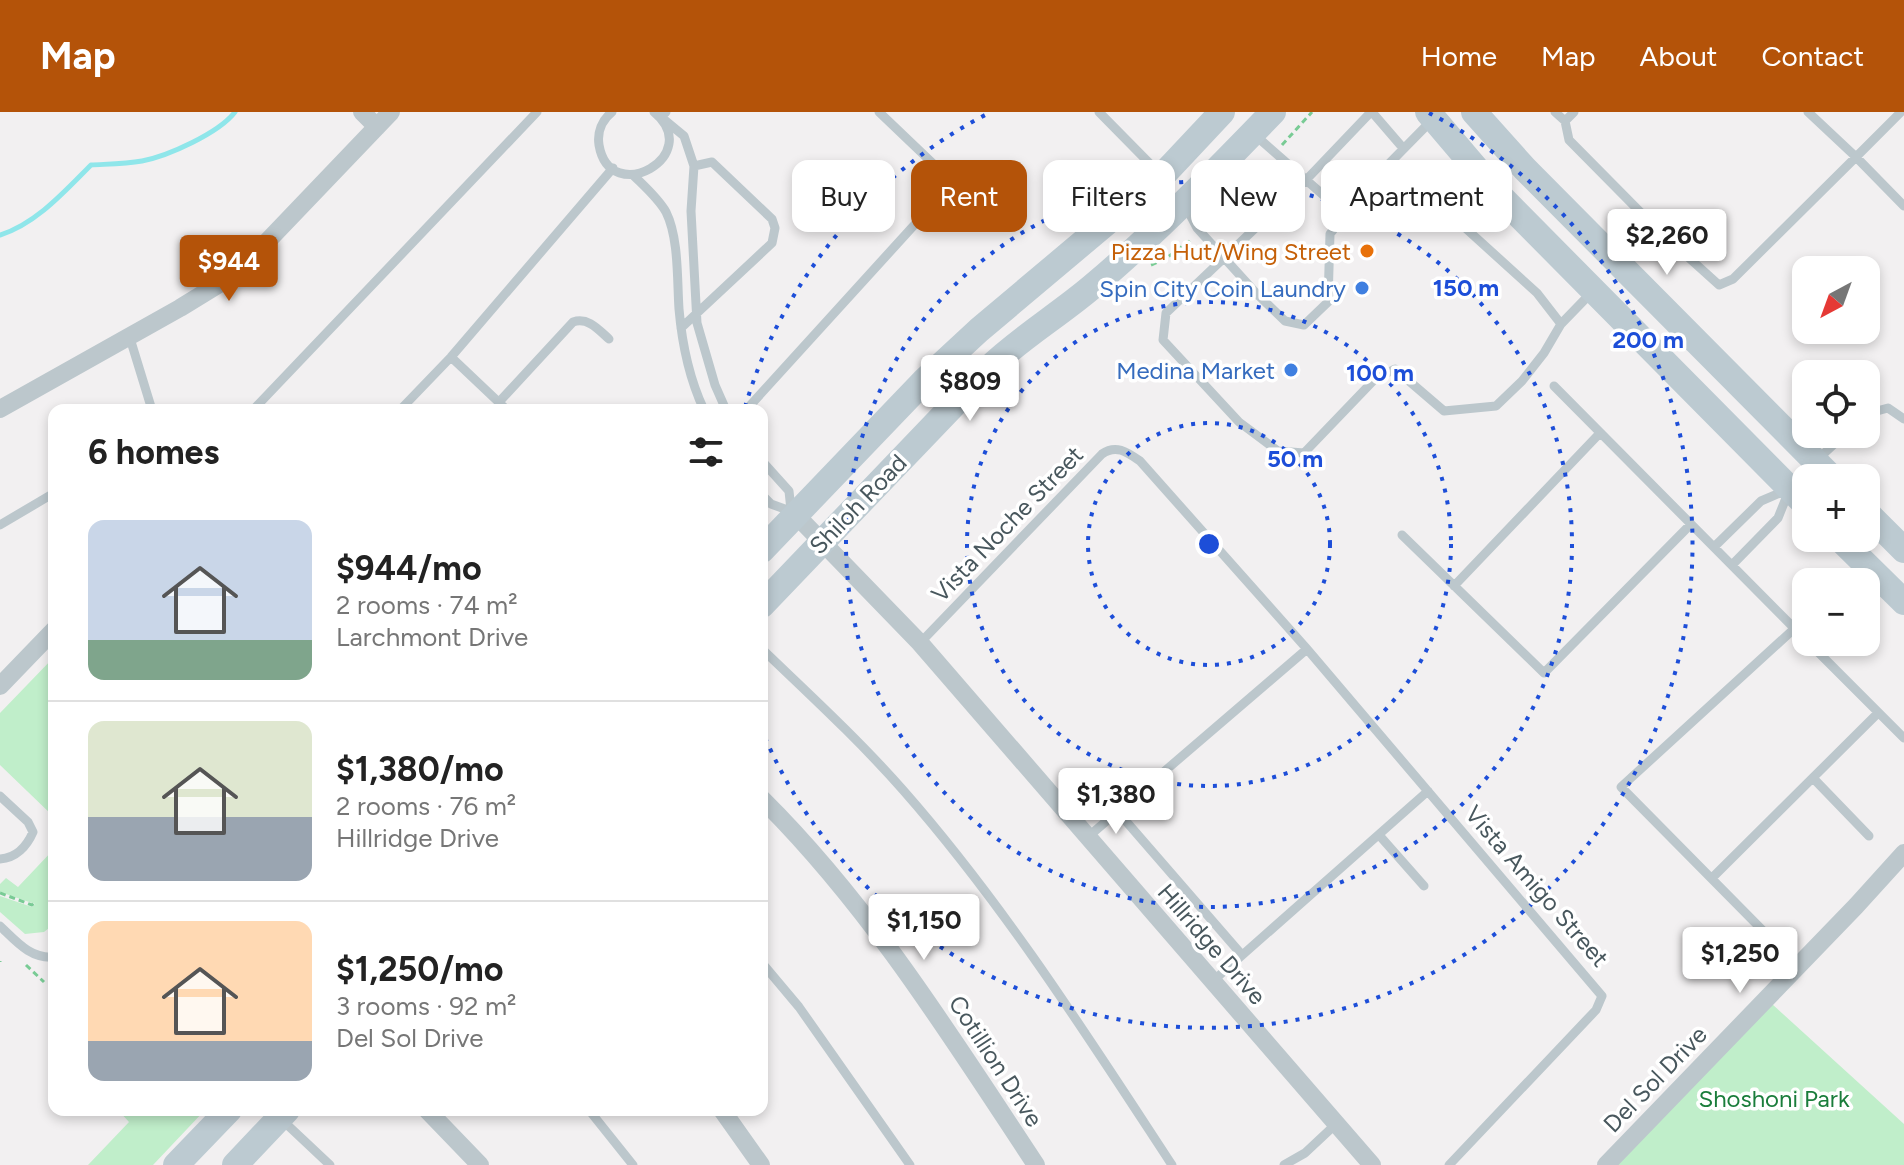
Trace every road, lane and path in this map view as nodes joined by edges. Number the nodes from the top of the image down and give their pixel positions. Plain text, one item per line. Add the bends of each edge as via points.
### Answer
1 (362, 112) edge
2 (391, 112) edge
3 (537, 112) edge
4 (612, 112) edge
5 (879, 112) edge
6 (1099, 112) edge
7 (1222, 112) edge
8 (1273, 112) edge
9 (1312, 112) edge
10 (1371, 112) edge
11 (1474, 112) edge
12 (1555, 112) edge
13 (1574, 112) edge
14 (1808, 112) edge
15 (1901, 112) edge
16 (660, 114) edge
17 (1430, 115) edge
18 (1565, 121) junction
19 (377, 127) junction
20 (1253, 133) junction
21 (1403, 148) junction
22 (1275, 153) junction
23 (1856, 157) junction
24 (1146, 160) edge
25 (1268, 160) edge
26 (1392, 160) edge
27 (1175, 162) edge
28 (694, 166) junction
29 (613, 168) junction
30 (633, 175) junction
31 (1306, 180) junction
32 (1175, 193) edge
33 (1321, 193) edge
34 (1184, 204) junction
35 (1904, 206) edge
36 (1191, 216) edge
37 (1657, 229) junction
38 (1095, 232) edge
39 (1199, 232) edge
40 (1201, 232) edge
41 (1332, 232) edge
42 (1470, 232) edge
43 (1165, 259) dead end
44 (1225, 260) junction
45 (1619, 264) junction
46 (1594, 290) junction
47 (697, 315) junction
48 (1561, 324) junction
49 (681, 328) junction
50 (129, 335) junction
51 (609, 339) dead end
52 (451, 357) junction
53 (1554, 386) dead end
54 (150, 404) edge
55 (259, 404) edge
56 (406, 404) edge
57 (501, 404) edge
58 (505, 404) edge
59 (702, 404) edge
60 (724, 404) edge
61 (751, 404) edge
62 (0, 409) edge
63 (1880, 410) edge
64 (1904, 419) edge
65 (1600, 433) junction
66 (1129, 453) joint
67 (1818, 464) edge
68 (768, 468) edge
69 (1792, 490) edge
70 (48, 497) edge
71 (1792, 497) edge
72 (768, 501) edge
73 (1792, 503) edge
74 (794, 512) junction
75 (1691, 524) junction
76 (0, 525) edge
77 (1880, 526) edge
78 (1402, 535) dead end
79 (822, 541) junction
80 (768, 543) edge
81 (1714, 547) junction
82 (1904, 550) edge
83 (1853, 552) edge
84 (1732, 565) junction
85 (1454, 586) junction
86 (768, 599) edge
87 (1904, 602) edge
88 (1792, 625) edge
89 (1792, 631) edge
90 (48, 636) edge
91 (920, 643) junction
92 (1307, 649) junction
93 (768, 655) edge
94 (1822, 656) edge
95 (0, 686) edge
96 (1878, 713) junction
97 (1904, 738) edge
98 (1813, 778) junction
99 (1428, 791) junction
100 (0, 796) edge
101 (768, 805) edge
102 (1118, 812) junction
103 (1379, 835) junction
104 (1089, 836) junction
105 (1869, 836) dead end
106 (1904, 853) edge
107 (0, 859) edge
108 (1712, 878) junction
109 (1424, 886) dead end
110 (0, 893) edge
111 (34, 903) dead end
112 (0, 926) edge
113 (1242, 955) junction
114 (48, 957) edge
115 (1798, 966) junction
116 (768, 970) edge
117 (1213, 981) junction
118 (223, 1116) edge
119 (281, 1116) edge
120 (285, 1116) edge
121 (433, 1116) edge
122 (594, 1116) edge
123 (726, 1116) edge
124 (1336, 1124) junction
125 (176, 1165) edge
126 (235, 1165) edge
127 (330, 1165) edge
128 (480, 1165) edge
129 (633, 1165) edge
130 (761, 1165) edge
131 (910, 1165) edge
132 (1036, 1165) edge
133 (1172, 1165) edge
134 (1284, 1165) edge
135 (1372, 1165) edge
136 (1449, 1165) edge
137 (1606, 1165) edge

1 - 19 street
2 - 19 street
3 - 55 lane
4 - 29 lane via 598,137 604,160
5 - 61 lane via 946,176 947,189
6 - 24 lane
7 - 27 main road, Shiloh Road
8 - 20 main road, Shiloh Road
9 - 22 path
10 - 21 lane
10 - 31 lane
11 - 45 main road
12 - 18 lane
13 - 18 lane
14 - 23 lane
15 - 23 lane
16 - 28 lane via 684,136
16 - 30 lane via 667,150 655,168
17 - 21 lane
17 - 46 main road via 1496,192
18 - 37 lane via 1569,140
19 - 50 street via 237,273
20 - 22 lane
20 - 34 main road, Shiloh Road
21 - 26 lane
22 - 25 path
22 - 31 lane
23 - 35 lane
23 - 37 lane via 1733,279 1719,285
28 - 47 lane
28 - 47 lane via 712,162 772,219 775,228 772,243
29 - 30 lane
29 - 52 lane
30 - 49 lane via 668,216
31 - 33 lane
31 - 44 lane
32 - 34 main road
34 - 36 lane
34 - 79 main road, Shiloh Road via 1091,288 1011,346
37 - 45 lane
38 - 74 main road, Shiloh Road via 925,380
39 - 43 path
40 - 44 lane
41 - 44 lane via 1328,302 1304,325 1285,321
42 - 48 lane via 1537,293
44 - 48 lane via 1166,313 1163,340 1239,422 1278,451 1304,453 1375,379 1395,369 1444,411 1496,406 1522,381
45 - 46 main road
45 - 67 main road
46 - 48 lane
46 - 69 main road
47 - 49 lane
47 - 60 lane via 704,353
49 - 59 lane
50 - 54 lane
50 - 62 street
51 - 58 lane via 591,323 573,322
52 - 56 lane
52 - 57 lane
53 - 65 lane
63 - 64 lane via 1888,408
65 - 75 lane
65 - 85 lane
66 - 91 lane, Vista Noche Street via 1109,449 1102,454
66 - 92 lane, Vista Amigo Street
68 - 74 lane via 789,491
70 - 76 lane
71 - 81 lane via 1761,501
72 - 74 lane
73 - 84 lane
74 - 79 street, Hillridge Drive
74 - 80 main road, Shiloh Road
75 - 81 lane
75 - 85 lane via 1544,673
77 - 82 main road
78 - 85 lane
79 - 86 main road, Shiloh Road
79 - 91 street, Hillridge Drive
81 - 84 lane
83 - 87 main road
84 - 88 lane
89 - 108 lane via 1621,787
90 - 95 street
91 - 104 street, Hillridge Drive
92 - 99 lane, Vista Amigo Street
92 - 102 lane
93 - 133 lane via 862,744 988,895
94 - 96 lane
96 - 97 lane
96 - 98 lane
98 - 105 lane
98 - 108 lane
99 - 103 lane
99 - 136 lane, Vista Amigo Street via 1602,996 1596,1010
100 - 107 lane via 33,832 14,856
101 - 132 street, Cotillion Drive via 802,838 924,996
102 - 104 lane
102 - 113 lane
103 - 109 lane
103 - 113 lane
104 - 117 street, Hillridge Drive
106 - 115 street, Del Sol Drive
108 - 115 lane
110 - 111 path
112 - 114 lane via 40,958
113 - 117 lane
115 - 137 street, Del Sol Drive
116 - 131 lane
117 - 124 street, Hillridge Drive
118 - 125 main road
119 - 126 main road
120 - 127 lane
121 - 128 street
122 - 129 lane
123 - 130 street
124 - 134 lane
124 - 135 street, Hillridge Drive

